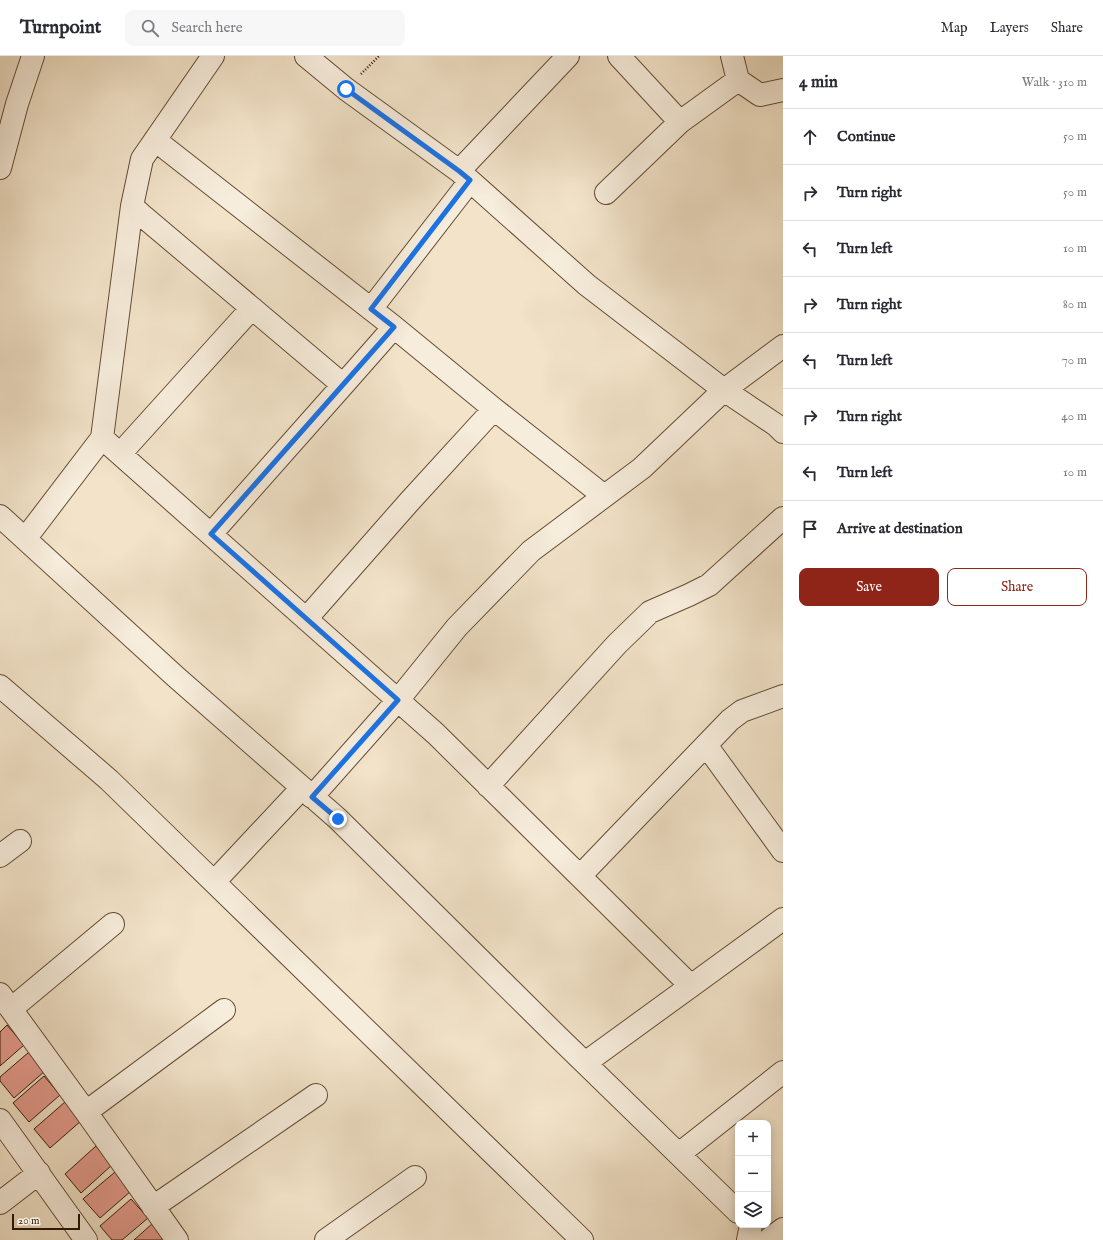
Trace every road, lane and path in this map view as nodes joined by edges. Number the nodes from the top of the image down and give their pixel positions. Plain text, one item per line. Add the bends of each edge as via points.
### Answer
1 (33, 56) edge
2 (213, 56) edge
3 (306, 56) edge
4 (568, 56) edge
5 (619, 56) edge
6 (732, 56) edge
7 (738, 80) junction
8 (783, 90) edge
9 (680, 122) junction
10 (155, 140) junction
11 (0, 168) edge
12 (464, 176) junction
13 (606, 193) dead end
14 (132, 206) junction
15 (252, 308) junction
16 (371, 309) junction
17 (394, 327) junction
18 (783, 346) edge
19 (343, 385) junction
20 (724, 390) junction
21 (494, 409) junction
22 (783, 432) edge
23 (102, 438) junction
24 (120, 454) junction
25 (604, 496) junction
26 (0, 516) edge
27 (783, 518) edge
28 (211, 534) junction
29 (26, 539) junction
30 (306, 618) junction
31 (0, 686) edge
32 (783, 696) edge
33 (398, 700) junction
34 (706, 745) junction
35 (488, 786) junction
36 (307, 792) junction
37 (20, 841) dead end
38 (783, 851) edge
39 (0, 856) edge
40 (580, 876) junction
41 (214, 882) junction
42 (783, 919) edge
43 (112, 924) dead end
44 (691, 986) junction
45 (6, 1001) edge
46 (224, 1010) dead end
47 (585, 1063) junction
48 (783, 1072) edge
49 (316, 1095) dead end
50 (86, 1112) junction
51 (0, 1120) edge
52 (679, 1154) junction
53 (39, 1173) junction
54 (415, 1177) dead end
55 (0, 1202) edge
56 (153, 1207) junction
57 (735, 1209) edge
58 (750, 1228) edge
59 (783, 1229) edge
60 (86, 1240) edge
61 (177, 1240) edge
62 (326, 1240) edge
63 (582, 1240) edge
64 (748, 1240) edge
65 (768, 1240) edge

1 - 11 street
2 - 10 street
3 - 12 street via 346,89
4 - 12 street
5 - 9 street
6 - 7 street
7 - 8 street via 760,95
7 - 9 street
9 - 13 street
10 - 14 street via 142,159
10 - 16 street
12 - 16 street
12 - 20 street via 587,285
14 - 15 street
14 - 23 street
15 - 19 street
15 - 24 street
16 - 17 street
17 - 19 street
17 - 21 street
18 - 20 street
19 - 28 street
20 - 22 street
20 - 25 street via 642,468
21 - 25 street
21 - 30 street
23 - 24 street
23 - 29 street
24 - 28 street
25 - 33 street via 530,551 457,627
26 - 29 street
27 - 35 street via 709,585 650,612 617,644
28 - 30 street
29 - 36 street via 176,677
30 - 33 street
31 - 41 street via 109,780
32 - 34 street via 742,711
33 - 35 street
33 - 36 street
34 - 38 street
34 - 40 street
35 - 40 street
36 - 41 street
36 - 47 street via 338,819
37 - 39 street
40 - 44 street
41 - 63 street
42 - 44 street
43 - 45 street
44 - 47 street
45 - 50 street
46 - 50 street
47 - 52 street
48 - 52 street
49 - 56 street
50 - 56 street
51 - 53 street
52 - 57 street
53 - 55 street
53 - 60 street
54 - 62 street
56 - 61 street
58 - 64 street
59 - 65 street

